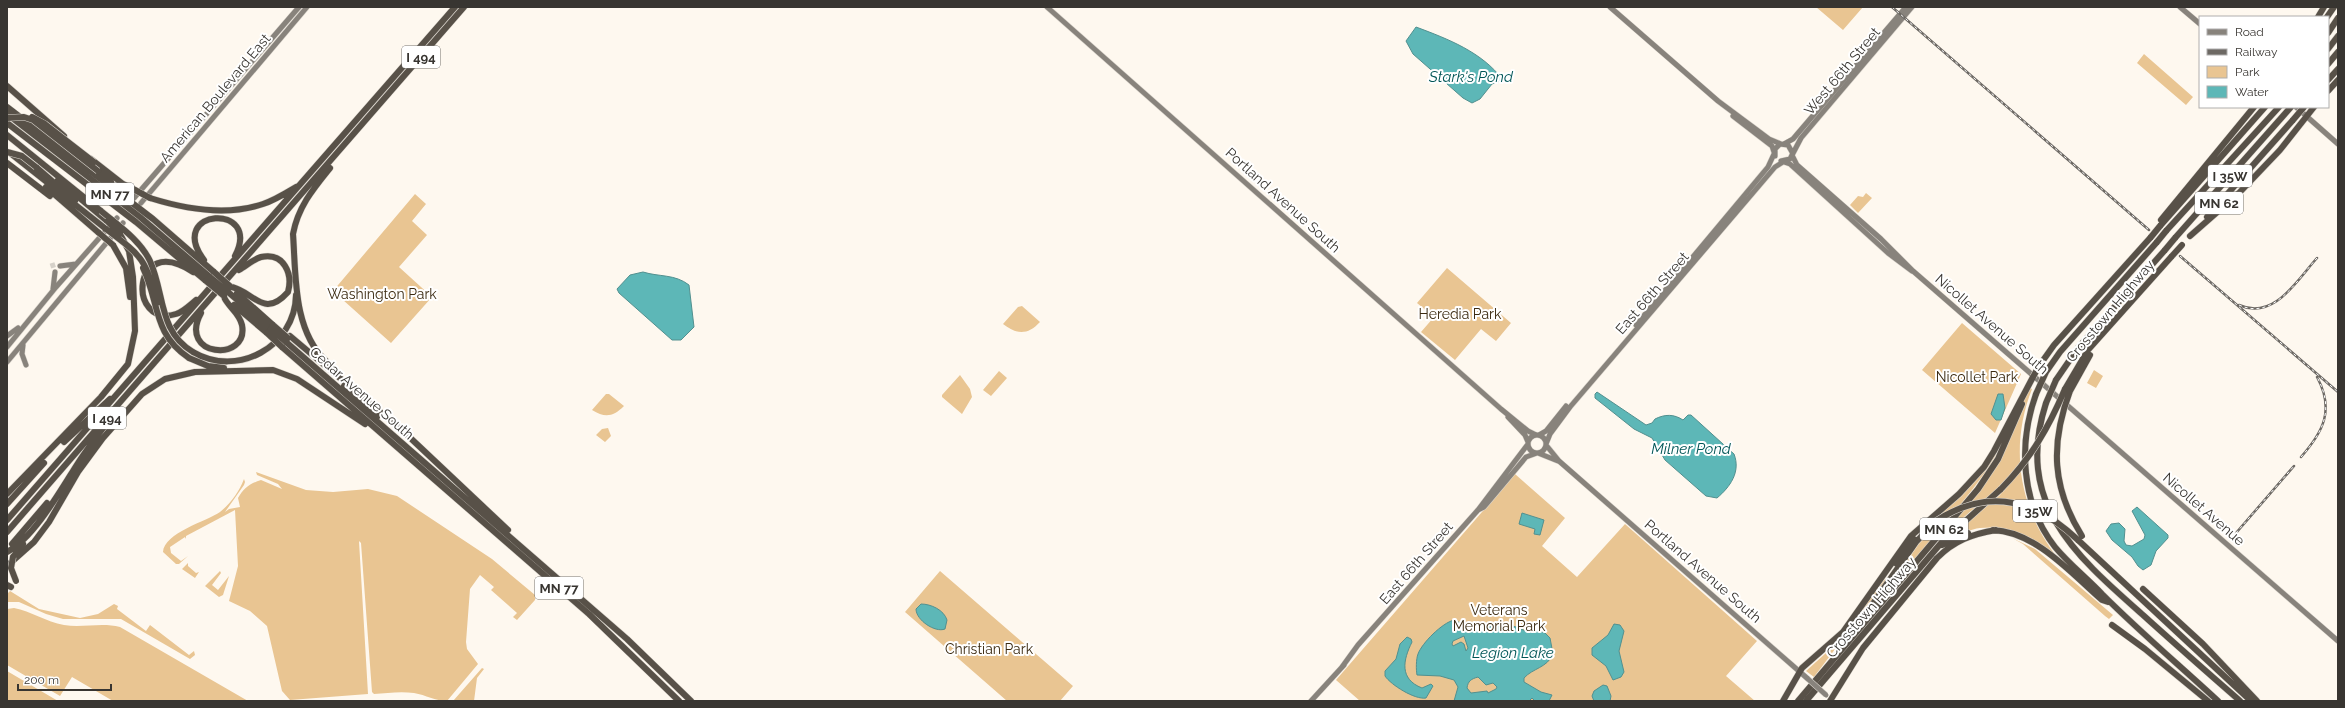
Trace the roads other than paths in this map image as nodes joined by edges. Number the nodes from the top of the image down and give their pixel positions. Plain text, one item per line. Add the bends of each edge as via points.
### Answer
1 (299, 7) edge
2 (307, 7) edge
3 (455, 7) edge
4 (464, 7) edge
5 (1047, 7) edge
6 (1610, 7) edge
7 (1906, 7) edge
8 (1912, 7) edge
9 (2180, 7) edge
10 (2324, 7) edge
11 (2334, 7) edge
12 (2319, 16) edge
13 (2327, 16) edge
14 (2338, 17) edge
15 (2199, 23) edge
16 (2329, 27) edge
17 (2329, 32) edge
18 (2338, 36) edge
19 (2329, 47) edge
20 (2338, 52) edge
21 (2329, 63) edge
22 (2338, 69) edge
23 (1846, 76) junction
24 (2329, 79) edge
25 (2338, 80) edge
26 (7, 86) edge
27 (2329, 90) edge
28 (1718, 101) junction
29 (7, 102) edge
30 (7, 107) edge
31 (1826, 108) junction
32 (2253, 108) edge
33 (2260, 108) edge
34 (2264, 108) edge
35 (2276, 108) edge
36 (2290, 108) edge
37 (2297, 108) edge
38 (2303, 108) edge
39 (2313, 108) edge
40 (7, 116) edge
41 (2306, 116) junction
42 (7, 123) edge
43 (2248, 127) junction
44 (7, 135) edge
45 (348, 141) junction
46 (18, 144) junction
47 (1783, 144) junction
48 (2338, 144) edge
49 (7, 151) edge
50 (62, 151) junction
51 (1774, 153) junction
52 (1792, 153) junction
53 (94, 162) junction
54 (1784, 162) junction
55 (7, 163) edge
56 (301, 184) junction
57 (1821, 190) junction
58 (134, 198) dead end
59 (141, 203) dead end
60 (117, 218) dead end
61 (94, 219) junction
62 (153, 219) junction
63 (124, 223) dead end
64 (2159, 225) junction
65 (98, 232) junction
66 (120, 236) junction
67 (2190, 236) junction
68 (295, 258) junction
69 (77, 264) junction
70 (60, 266) dead end
71 (228, 267) junction
72 (55, 272) tunnel mouth
73 (234, 273) junction
74 (210, 276) junction
75 (52, 292) junction
76 (207, 292) junction
77 (228, 292) junction
78 (206, 303) junction
79 (32, 315) junction
80 (272, 328) junction
81 (7, 336) edge
82 (26, 340) junction
83 (288, 342) junction
84 (133, 343) junction
85 (7, 347) edge
86 (191, 354) junction
87 (306, 357) junction
88 (7, 362) edge
89 (26, 365) dead end
90 (235, 370) junction
91 (145, 374) junction
92 (2028, 386) junction
93 (2067, 390) junction
94 (357, 391) junction
95 (116, 395) junction
96 (2055, 395) joint
97 (1504, 411) junction
98 (1538, 435) junction
99 (1528, 443) junction
100 (1546, 445) junction
101 (395, 446) junction
102 (1537, 453) junction
103 (1558, 461) junction
104 (77, 464) junction
105 (7, 494) edge
106 (7, 504) edge
107 (1478, 510) junction
108 (7, 520) edge
109 (38, 521) junction
110 (1936, 521) junction
111 (1996, 530) junction
112 (7, 532) edge
113 (2080, 538) junction
114 (517, 542) junction
115 (7, 548) edge
116 (1936, 550) junction
117 (7, 552) edge
118 (7, 566) edge
119 (16, 581) dead end
120 (2143, 589) dead end
121 (1867, 599) junction
122 (2112, 605) junction
123 (2112, 625) dead end
124 (2338, 641) edge
125 (1836, 657) junction
126 (1800, 672) junction
127 (1831, 700) edge
128 (678, 701) edge
129 (693, 701) edge
130 (1311, 701) edge
131 (1783, 701) edge
132 (1798, 701) edge
133 (1806, 701) edge
134 (2208, 701) edge
135 (2218, 701) edge
136 (2240, 701) edge
137 (2251, 701) edge
138 (2257, 701) edge

1 - 58 main road, American Boulevard East
2 - 59 main road, American Boulevard East
3 - 56 highway, I 494
4 - 45 highway, I 494
5 - 97 main road, Portland Avenue South
6 - 28 main road
7 - 23 main road, West 66th Street
8 - 31 main road, West 66th Street
9 - 15 main road
10 - 12 highway
11 - 13 highway
14 - 16 highway
14 - 17 highway
18 - 19 highway
20 - 21 highway
22 - 24 highway
23 - 31 main road via 1826,104
23 - 47 main road, West 66th Street via 1793,139
25 - 27 highway
26 - 53 highway
28 - 47 main road via 1769,139
28 - 51 main road via 1772,146
29 - 50 highway
30 - 50 highway
31 - 52 main road, West 66th Street
32 - 64 highway
33 - 43 highway
34 - 43 highway, Crosstown Highway / MN 62
35 - 122 highway, I 35W, bridge via 2060,352 2046,372 2036,394 2026,426 2024,452 2030,495 2037,516 2059,551
36 - 136 highway, I 35W, bridge via 2078,348 2056,380 2046,403 2037,451 2050,515 2074,551 2123,598
37 - 41 main road
38 - 67 highway, Crosstown Highway / MN 62, bridge
39 - 41 highway
40 - 53 highway, bridge via 25,115 35,118
40 - 62 highway, bridge via 33,120 143,208
40 - 74 highway, Cedar Avenue South / MN 77 via 140,217
41 - 48 main road
41 - 67 highway via 2280,150 2239,193
42 - 74 highway, Cedar Avenue South / MN 77
43 - 64 highway, Crosstown Highway / MN 62
44 - 46 highway
45 - 68 highway via 302,206 296,219
45 - 73 highway, I 494
46 - 66 highway, bridge via 107,221
46 - 86 highway, bridge via 102,211 142,248 155,276 168,326
47 - 51 main road via 1778,146
47 - 52 main road via 1790,146
49 - 61 highway
49 - 61 highway, bridge via 22,156
49 - 65 highway
50 - 62 highway
51 - 54 main road via 1778,160
51 - 98 main road, East 66th Street via 1768,167 1720,227 1546,431
52 - 54 main road via 1790,159
52 - 57 main road, Nicollet Avenue South via 1797,165
53 - 56 highway, bridge via 123,184 150,198 187,208 239,209 264,204
54 - 57 main road, Nicollet Avenue South via 1790,164
54 - 100 main road, East 66th Street via 1775,167 1570,407 1550,434
55 - 65 highway
56 - 71 highway, I 494
57 - 96 main road, Nicollet Avenue South via 1881,239 1913,271
60 - 69 main road
61 - 66 highway, bridge
62 - 74 highway
63 - 82 main road
64 - 92 highway, Crosstown Highway / MN 62, bridge via 2054,345
65 - 84 highway, bridge via 113,245 128,273
66 - 84 highway via 127,247 132,268 135,331
66 - 86 highway, bridge via 144,262 166,326 176,341
67 - 93 highway, Crosstown Highway / MN 62, bridge via 2081,361
68 - 86 highway via 294,309 285,330 275,343 257,355 225,362
68 - 94 highway via 301,313 312,344
69 - 70 main road
69 - 75 main road
71 - 74 highway via 240,245 239,230 230,221 212,217 197,229 194,242
71 - 76 highway, I 494
72 - 75 main road
73 - 77 highway via 260,257 274,257 286,266 291,283 283,298 268,304 259,303 238,289
73 - 78 highway, I 494
74 - 76 highway via 166,262 154,265 146,273 141,288 147,306 163,315 180,312
74 - 77 highway, Cedar Avenue South / MN 77, bridge
75 - 79 main road
76 - 95 highway, I 494
77 - 78 highway via 243,330 237,342 226,350 219,352 210,349 202,344 197,335 196,324
77 - 80 highway, Cedar Avenue South / MN 77
77 - 80 highway via 258,311
78 - 91 highway, I 494
79 - 81 main road
79 - 85 main road
80 - 83 highway, Cedar Avenue South / MN 77, bridge
82 - 88 main road
82 - 89 main road via 22,350
83 - 87 highway
83 - 87 highway, Cedar Avenue South / MN 77
84 - 105 highway via 128,364 118,378
86 - 90 highway via 208,366
87 - 94 highway
87 - 101 highway, Cedar Avenue South / MN 77
87 - 114 highway, Cedar Avenue South / MN 77 via 358,398 414,455
90 - 101 highway via 273,370 295,378 336,403
90 - 118 highway via 180,374 165,379 142,394 88,458 38,537
91 - 104 highway
91 - 112 highway, I 494
92 - 121 highway via 1984,467 1959,494 1911,536
92 - 125 highway, Crosstown Highway / MN 62 via 2005,445 1986,479
93 - 113 highway, bridge via 2058,430 2056,468 2065,505
93 - 116 highway, Crosstown Highway / MN 62, bridge via 2034,452 2001,490 1952,532
94 - 114 highway via 456,479
95 - 106 highway via 104,403
95 - 108 highway, I 494
96 - 124 main road, Nicollet Avenue
97 - 98 main road, Portland Avenue South via 1528,431
97 - 99 main road, Portland Avenue South via 1525,435
98 - 99 main road via 1531,438
98 - 100 main road via 1543,437
99 - 102 main road via 1530,449
99 - 107 main road, East 66th Street
100 - 102 main road
100 - 103 main road, Portland Avenue South
101 - 128 highway, Cedar Avenue South / MN 77 via 589,614
102 - 103 main road, Portland Avenue South
102 - 107 main road, East 66th Street via 1526,457 1484,507
103 - 126 main road, Portland Avenue South
104 - 109 highway via 64,487
104 - 115 highway via 17,540
107 - 130 main road, East 66th Street
109 - 117 highway via 19,543
109 - 119 highway, bridge via 13,557 11,568
110 - 113 highway, bridge via 1957,509 1974,504 2010,502 2041,511
110 - 121 highway via 1915,538
110 - 125 highway via 1916,542
111 - 116 highway via 1970,532 1954,538
111 - 122 highway via 2027,539 2102,600
111 - 127 highway via 1966,537 1946,549 1937,558 1863,648
113 - 137 highway via 2130,590
114 - 129 highway, Cedar Avenue South / MN 77
116 - 133 highway, Crosstown Highway / MN 62
120 - 138 highway via 2203,644
121 - 126 highway via 1843,632
122 - 135 highway, I 35W
123 - 134 highway
125 - 132 highway, Crosstown Highway / MN 62
126 - 127 main road, Portland Avenue South, bridge
126 - 131 highway

